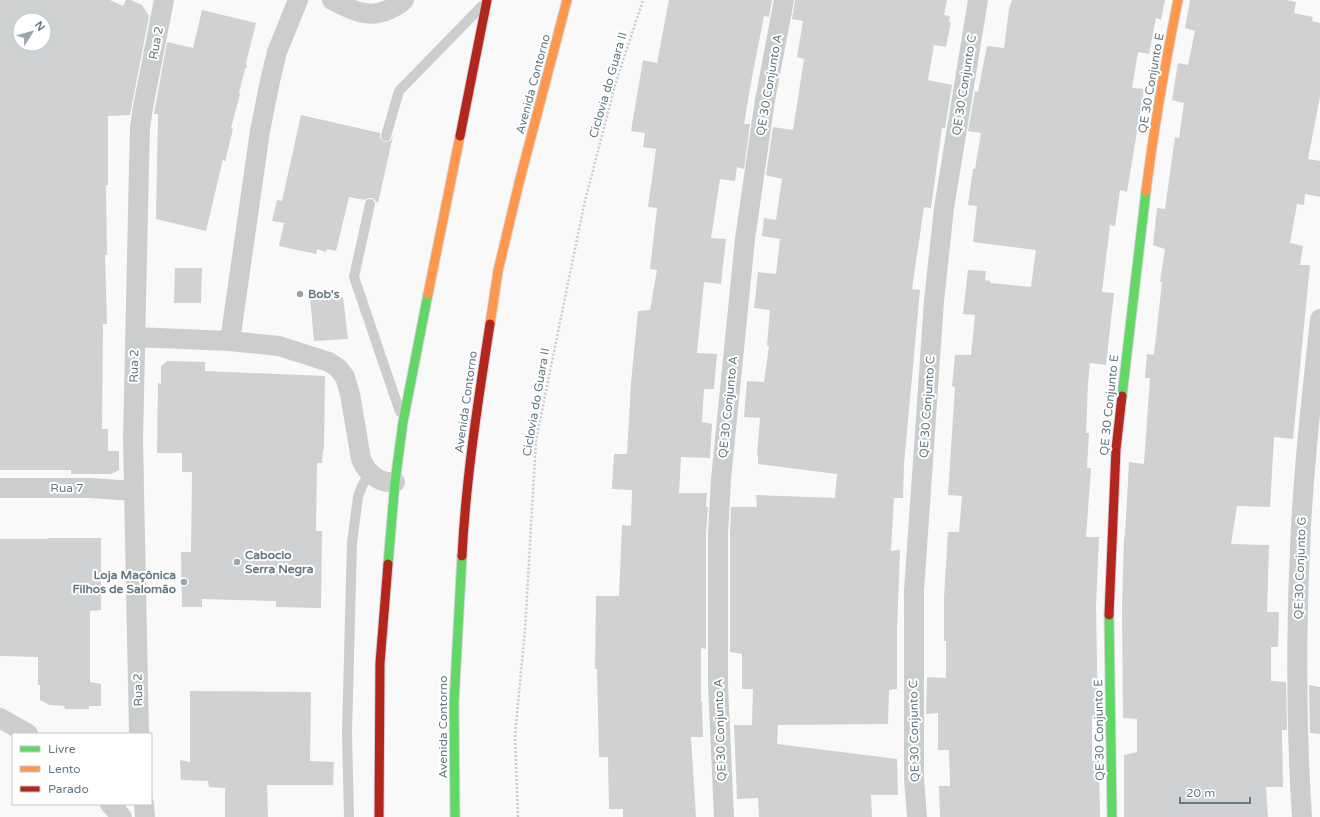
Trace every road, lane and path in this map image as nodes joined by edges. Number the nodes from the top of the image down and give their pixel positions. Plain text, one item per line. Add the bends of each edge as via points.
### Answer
1 (164, 0) edge
2 (298, 0) edge
3 (332, 0) edge
4 (404, 0) edge
5 (567, 0) edge
6 (643, 0) edge
7 (784, 0) edge
8 (978, 0) edge
9 (1178, 0) edge
10 (486, 1) edge
11 (386, 136) dead end
12 (370, 204) dead end
13 (1320, 319) edge
14 (135, 337) junction
15 (230, 341) junction
16 (404, 422) junction
17 (369, 472) junction
18 (395, 482) junction
19 (0, 488) edge
20 (134, 490) junction
21 (0, 718) edge
22 (26, 733) edge
23 (139, 733) edge
24 (111, 805) edge
25 (144, 805) edge
26 (122, 817) edge
27 (145, 817) edge
28 (350, 817) edge
29 (379, 817) edge
30 (455, 817) edge
31 (518, 817) edge
32 (724, 817) edge
33 (917, 817) edge
34 (1112, 817) edge
35 (1302, 817) edge

1 - 14 street, Rua 2 via 140,128
2 - 15 street via 270,81 259,139
3 - 4 street via 359,13 370,14 396,7
5 - 30 main road, Avenida Contorno via 498,271 474,429 465,505 454,702
6 - 31 path, Ciclovia do Guara II via 615,85 584,205 536,440 525,630 515,735
7 - 32 street, QE 30 Conjunto A via 765,100 745,239 721,479 718,534 718,685
8 - 33 street, QE 30 Conjunto C via 944,208 934,300 914,591 914,771
9 - 34 main road, QE 30 Conjunto E via 1152,143 1112,498 1109,607
10 - 11 lane via 399,91
10 - 16 main road
12 - 16 lane via 354,277
13 - 35 street, QE 30 Conjunto G via 1300,548 1297,683
14 - 15 street
14 - 20 street, Rua 2
15 - 17 street via 279,346 316,357 338,368 345,377 361,458
16 - 18 main road
17 - 18 street via 387,483
17 - 28 lane via 358,497 352,543 347,733
18 - 29 main road via 380,663
19 - 20 street, Rua 7
20 - 23 street, Rua 2
21 - 22 street
24 - 26 street
25 - 27 street

